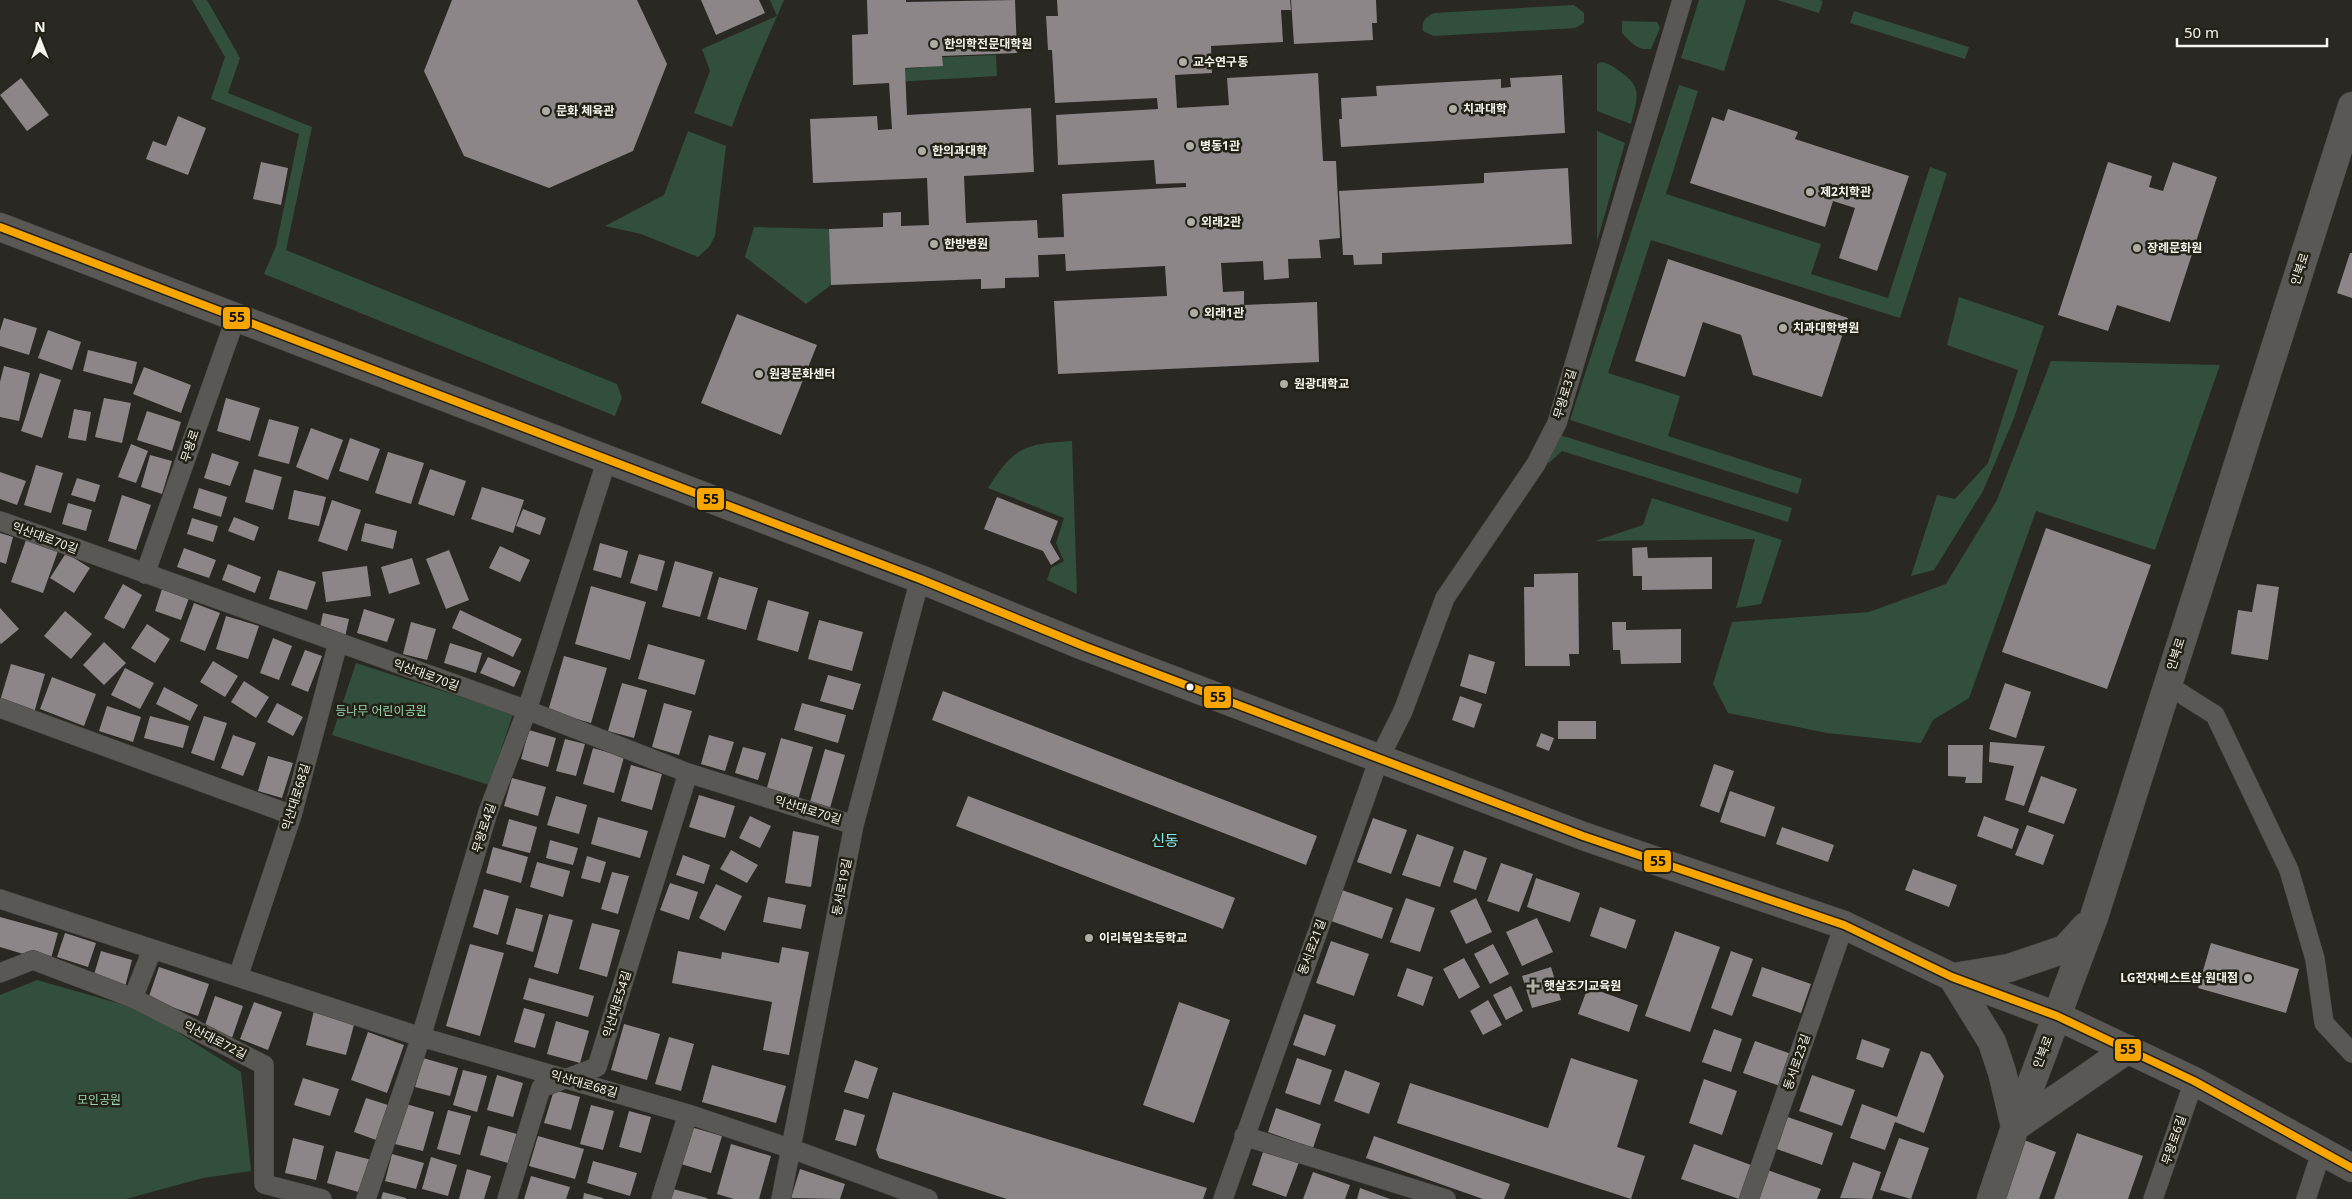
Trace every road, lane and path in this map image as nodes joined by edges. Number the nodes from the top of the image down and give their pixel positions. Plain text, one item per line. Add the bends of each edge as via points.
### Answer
1 (1682, 0) edge
2 (2352, 106) edge
3 (0, 227) edge
4 (236, 317) junction
5 (607, 458) junction
6 (0, 521) edge
7 (145, 574) junction
8 (920, 580) junction
9 (338, 643) junction
10 (2166, 684) junction
11 (0, 708) edge
12 (527, 710) junction
13 (1379, 759) junction
14 (688, 773) junction
15 (292, 815) junction
16 (854, 825) junction
17 (0, 899) edge
18 (2094, 917) junction
19 (1844, 925) junction
20 (152, 950) junction
21 (0, 973) edge
22 (238, 977) junction
23 (1952, 977) junction
24 (133, 998) junction
25 (2057, 1016) junction
26 (421, 1037) junction
27 (2128, 1049) junction
28 (2352, 1053) edge
29 (564, 1079) junction
30 (2194, 1080) junction
31 (688, 1114) junction
32 (2015, 1127) junction
33 (1244, 1136) junction
34 (792, 1149) junction
35 (2322, 1150) junction
36 (2352, 1168) edge
37 (322, 1199) edge
38 (366, 1199) edge
39 (507, 1199) edge
40 (661, 1199) edge
41 (782, 1199) edge
42 (928, 1199) edge
43 (1223, 1199) edge
44 (1446, 1199) edge
45 (1749, 1199) edge
46 (1991, 1199) edge
47 (2153, 1199) edge
48 (2306, 1199) edge

1 - 13 street, 무왕로3길 via 1557,423 1536,464 1445,598 1403,711
2 - 10 street, 인북로
3 - 4 street
4 - 5 street
4 - 7 street, 무왕로
5 - 8 street
5 - 12 street, 무왕로4길
6 - 7 street, 익산대로70길
7 - 9 street, 익산대로70길
8 - 13 street
8 - 16 street, 동서로19길
9 - 12 street, 익산대로70길
9 - 15 street, 익산대로68길
10 - 18 street, 인북로
10 - 28 street via 2215,715 2289,870 2315,959 2324,1023
11 - 15 street
12 - 14 street, 익산대로70길
12 - 26 street, 무왕로4길 via 488,812
13 - 19 street via 1583,836
13 - 33 street, 동서로21길
14 - 16 street, 익산대로70길
14 - 29 street, 익산대로54길 via 597,1067
15 - 22 street, 익산대로68길
16 - 34 street, 동서로19길
17 - 20 street, 익산대로68길
18 - 23 street via 2065,949 2009,968
18 - 25 street, 인북로
19 - 23 street
19 - 45 street, 동서로23길
20 - 22 street, 익산대로68길
20 - 24 street
21 - 24 street, 익산대로72길 via 32,960
22 - 26 street, 익산대로68길
23 - 25 street
23 - 32 street via 1992,1042
24 - 37 street, 익산대로72길 via 264,1065 264,1184
25 - 27 street
25 - 32 street, 인북로
26 - 29 street, 익산대로68길
26 - 38 street, 무왕로4길
27 - 30 street
27 - 32 street
29 - 31 street, 익산대로68길
29 - 39 street, 익산대로54길 via 541,1088
30 - 35 street
30 - 47 street, 무왕로6길
31 - 34 street, 익산대로68길
31 - 40 street
32 - 46 street, 인북로
33 - 43 street, 동서로21길
33 - 44 street
34 - 41 street, 동서로19길
34 - 42 street, 익산대로68길
35 - 36 street
35 - 48 street

